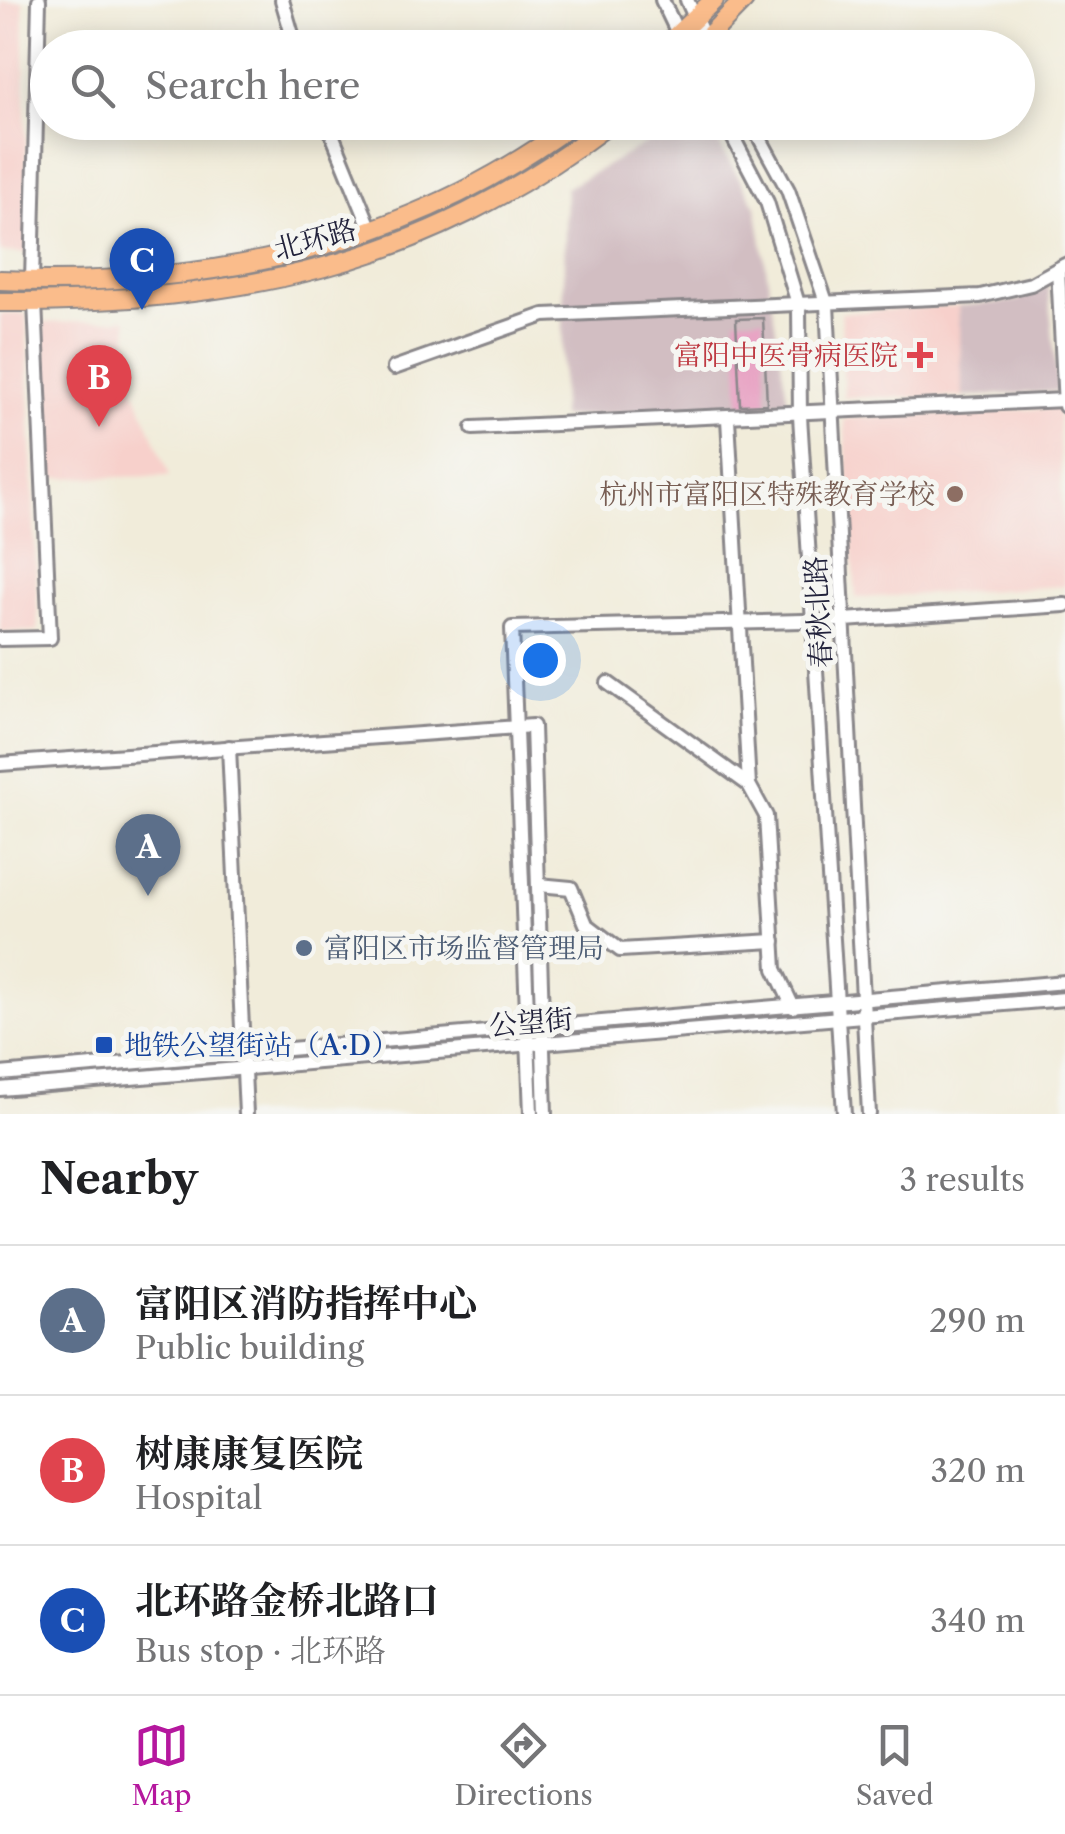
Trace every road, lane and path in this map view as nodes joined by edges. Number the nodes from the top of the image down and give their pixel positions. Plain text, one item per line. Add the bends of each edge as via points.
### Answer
1 (39, 0) edge
2 (282, 0) edge
3 (662, 0) edge
4 (688, 0) edge
5 (714, 0) edge
6 (744, 0) edge
7 (693, 20) junction
8 (38, 30) edge
9 (291, 30) edge
10 (671, 30) edge
11 (685, 30) edge
12 (697, 30) edge
13 (716, 30) edge
14 (36, 140) edge
15 (334, 140) edge
16 (549, 140) edge
17 (586, 140) edge
18 (734, 140) edge
19 (761, 140) edge
20 (372, 232) junction
21 (1061, 267) edge
22 (0, 280) edge
23 (32, 281) junction
24 (0, 302) edge
25 (36, 302) junction
26 (827, 305) junction
27 (799, 307) junction
28 (394, 368) dead end
29 (1065, 403) edge
30 (833, 414) junction
31 (800, 416) junction
32 (728, 419) junction
33 (473, 428) dead end
34 (1065, 605) edge
35 (813, 620) junction
36 (844, 620) junction
37 (739, 622) junction
38 (0, 640) edge
39 (608, 683) dead end
40 (526, 726) junction
41 (229, 746) junction
42 (0, 764) edge
43 (749, 785) junction
44 (539, 885) junction
45 (774, 941) junction
46 (1065, 982) edge
47 (1065, 999) edge
48 (863, 1001) junction
49 (838, 1003) junction
50 (794, 1007) junction
51 (864, 1017) junction
52 (840, 1019) junction
53 (543, 1028) junction
54 (527, 1030) junction
55 (543, 1046) junction
56 (528, 1047) junction
57 (244, 1060) junction
58 (0, 1074) edge
59 (0, 1090) edge
60 (246, 1114) edge
61 (531, 1114) edge
62 (545, 1114) edge
63 (844, 1114) edge
64 (869, 1114) edge

1 - 8 street
2 - 9 street
3 - 10 street
4 - 7 street
5 - 7 main road
6 - 13 main road
7 - 11 main road
7 - 12 street
14 - 23 street
15 - 20 street
16 - 20 main road, 北环路 via 505,171
17 - 25 main road, 北环路 via 492,204 330,268 184,294
18 - 27 street, 春秋北路 via 767,202
19 - 26 street, 春秋北路 via 788,190
20 - 23 main road, 北环路 via 202,274 132,282
21 - 26 street via 1032,284 980,296
21 - 29 street
22 - 23 main road, 北环路
24 - 25 main road, 北环路
25 - 38 street via 50,638
26 - 27 street
26 - 30 street, 春秋北路
27 - 28 street via 544,315
27 - 31 street, 春秋北路
29 - 30 street
30 - 31 street
30 - 36 street, 春秋北路
31 - 32 street
31 - 35 street, 春秋北路
32 - 33 street
32 - 37 street
34 - 36 street
35 - 36 street
35 - 37 street
35 - 49 street, 春秋北路
36 - 48 street, 春秋北路
37 - 40 street via 512,628
37 - 43 street
39 - 43 street
40 - 41 street
40 - 44 street
40 - 54 street
41 - 42 street
41 - 57 street
43 - 45 street via 766,816
44 - 45 street via 570,888 586,924 620,950
44 - 53 street
45 - 50 street via 776,969
46 - 48 street, 公望街
47 - 51 street, 公望街
48 - 49 street, 公望街
48 - 51 street, 春秋北路
49 - 50 street, 公望街
49 - 52 street, 春秋北路
50 - 53 street, 公望街
51 - 52 street, 公望街
51 - 64 street, 春秋北路
52 - 55 street, 公望街
52 - 63 street, 春秋北路
53 - 54 street, 公望街
53 - 55 street
54 - 56 street
54 - 57 street, 公望街
55 - 56 street, 公望街
55 - 62 street
56 - 57 street, 公望街
56 - 61 street
57 - 58 street, 公望街
57 - 59 street, 公望街
57 - 60 street

